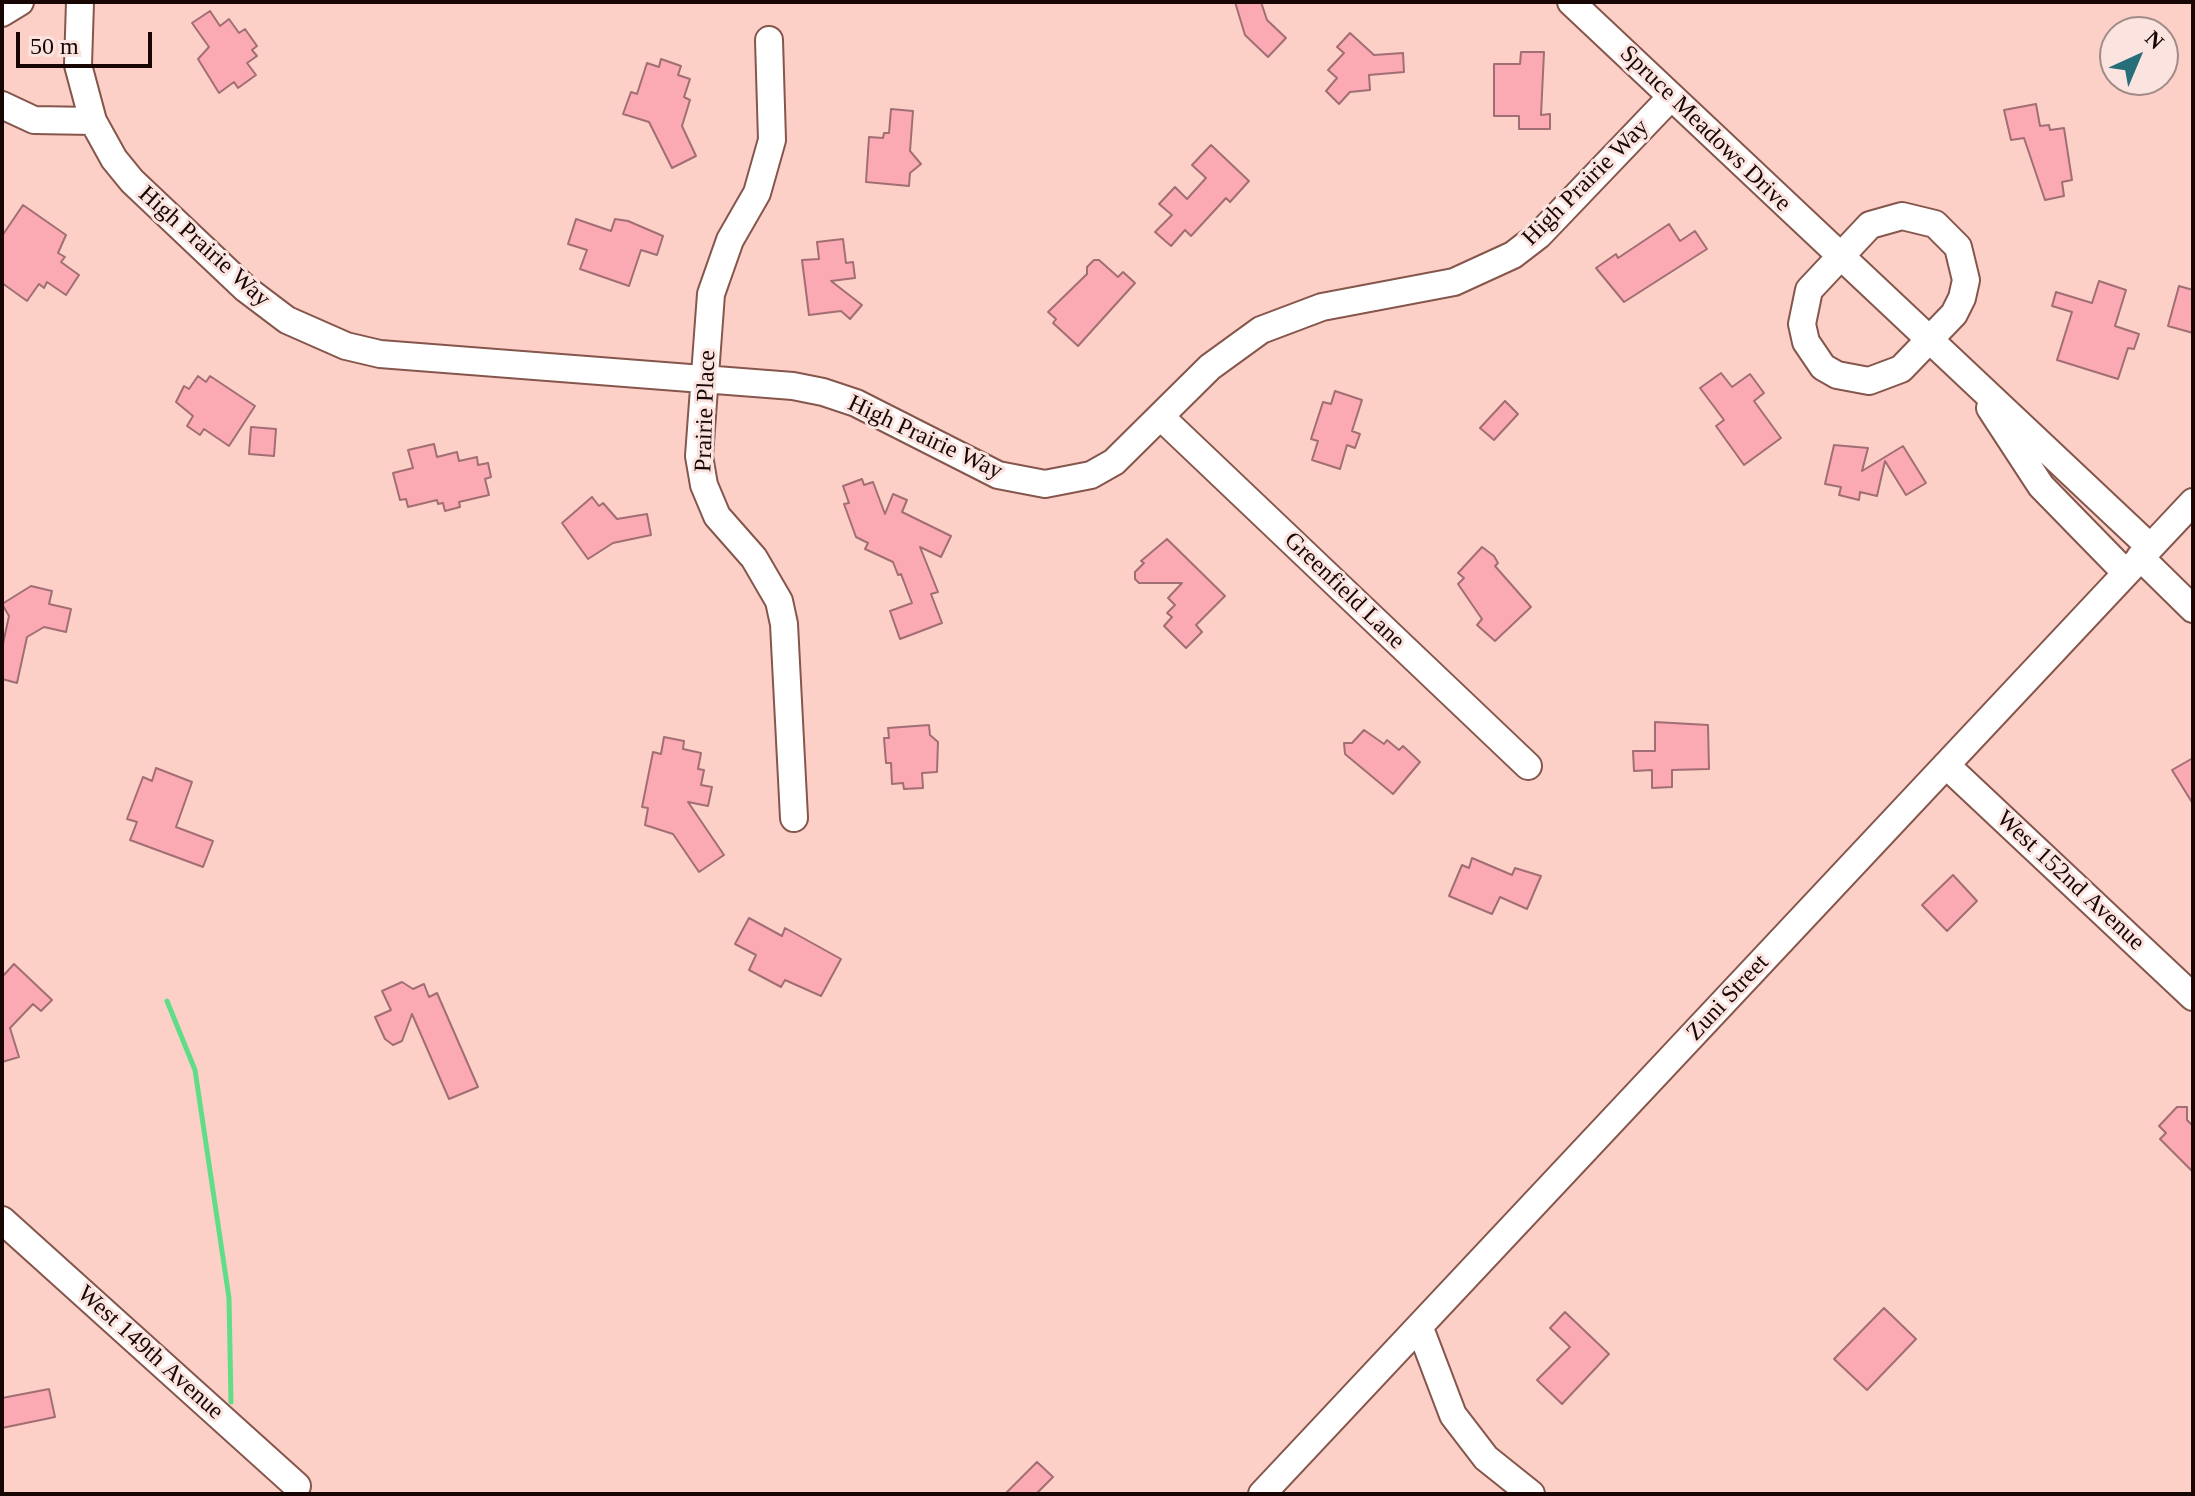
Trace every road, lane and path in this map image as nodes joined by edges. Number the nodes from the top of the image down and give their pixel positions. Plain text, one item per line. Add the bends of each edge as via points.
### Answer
1 (20, 2) edge
2 (80, 2) edge
3 (1571, 2) edge
4 (2, 13) edge
5 (769, 40) dead end
6 (1671, 97) junction
7 (2, 105) edge
8 (93, 121) junction
9 (1838, 256) junction
10 (1928, 341) junction
11 (704, 379) junction
12 (1161, 417) junction
13 (2193, 502) edge
14 (2138, 559) junction
15 (2193, 609) edge
16 (1946, 765) junction
17 (1528, 766) dead end
18 (794, 818) dead end
19 (2193, 997) edge
20 (2, 1220) edge
21 (1416, 1330) junction
22 (297, 1486) dead end
23 (1262, 1494) edge
24 (1531, 1494) edge

1 - 4 street
2 - 8 street, High Prairie Way via 78,65
3 - 6 street, Spruce Meadows Drive
5 - 11 street, Prairie Place via 770,153 757,193 718,266
6 - 9 street, Spruce Meadows Drive
6 - 12 street, High Prairie Way via 1539,235 1513,255 1454,282 1322,307 1275,324 1235,346
7 - 8 street via 34,120
8 - 11 street, High Prairie Way via 132,181 262,303 314,335 380,354
9 - 10 street, Spruce Meadows Drive
9 - 10 street via 1809,290 1803,306 1806,342 1823,367 1852,381 1869,381 1901,369
9 - 10 street via 1884,219 1919,218 1948,234 1964,262 1966,280 1954,314
10 - 14 street, Spruce Meadows Drive via 1977,388 2041,486
11 - 12 street, High Prairie Way via 823,392 856,403 998,475 1045,484 1091,475 1114,462
11 - 18 street, Prairie Place via 699,456 707,496 729,533 769,579 784,624
12 - 17 street, Greenfield Lane
13 - 14 street, Zuni Street
14 - 15 street, Spruce Meadows Drive
14 - 16 street, Zuni Street
16 - 19 street, West 152nd Avenue
16 - 21 street, Zuni Street
20 - 22 street, West 149th Avenue
21 - 23 street, Zuni Street
21 - 24 street via 1423,1336 1453,1415 1486,1458

